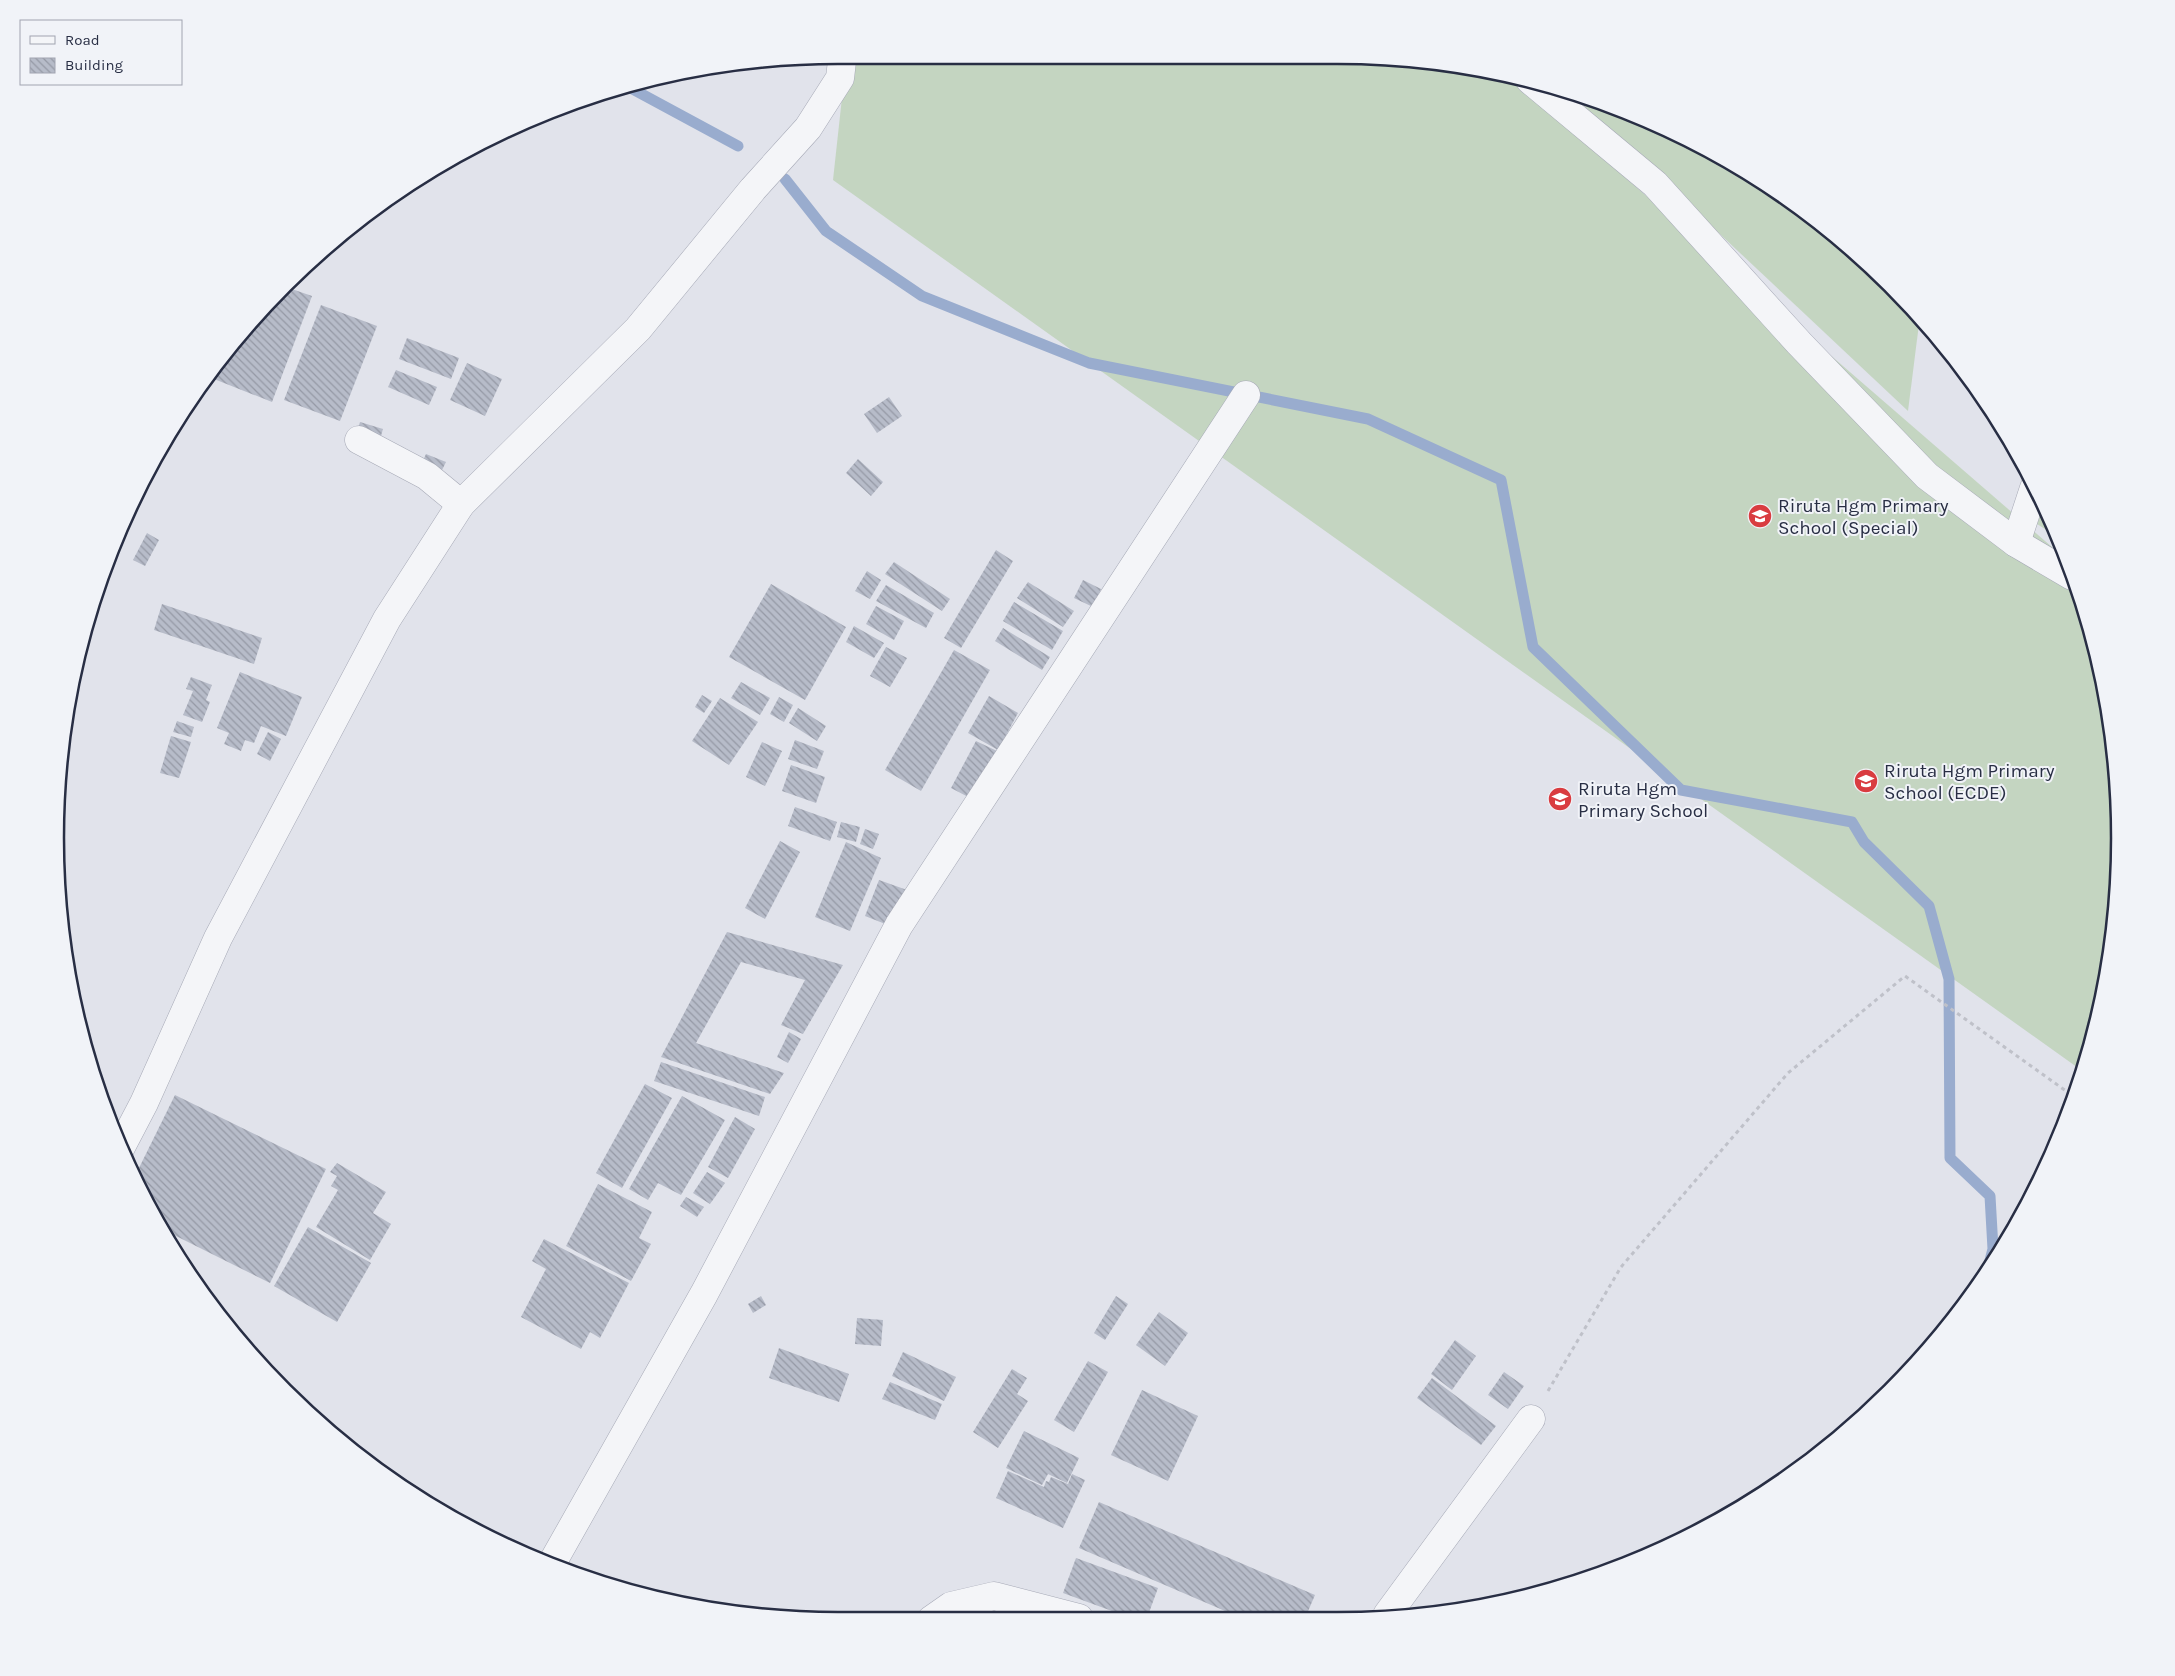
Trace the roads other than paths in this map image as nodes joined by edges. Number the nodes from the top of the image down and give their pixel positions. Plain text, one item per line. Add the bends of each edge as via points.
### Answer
1 (842, 64) edge
2 (1545, 92) edge
3 (1246, 395) dead end
4 (359, 440) dead end
5 (2031, 496) edge
6 (461, 504) junction
7 (2016, 542) junction
8 (2063, 570) edge
9 (125, 1139) edge
10 (1531, 1419) road end
11 (555, 1558) edge
12 (1390, 1611) edge
13 (942, 1612) edge
14 (1056, 1612) edge

1 - 6 street via 840,78 808,128 753,189 638,329
2 - 7 street via 1655,184 1799,343 1926,476
3 - 11 street via 899,925 704,1294
4 - 6 street via 427,476
5 - 7 street
6 - 9 street via 388,619 223,930
7 - 8 street
10 - 12 street
13 - 14 street via 951,1606 994,1596

